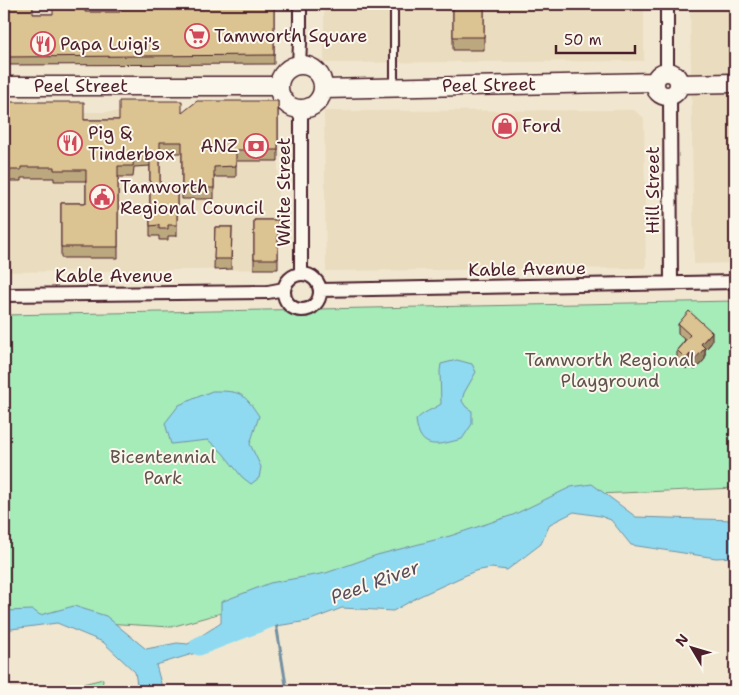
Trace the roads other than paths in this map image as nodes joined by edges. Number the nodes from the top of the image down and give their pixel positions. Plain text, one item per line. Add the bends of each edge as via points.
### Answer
1 (300, 4) edge
2 (394, 4) edge
3 (667, 4) edge
4 (299, 66) junction
5 (735, 83) edge
6 (668, 84) junction
7 (4, 86) edge
8 (278, 86) junction
9 (394, 87) junction
10 (323, 89) junction
11 (302, 110) junction
12 (301, 273) junction
13 (735, 282) edge
14 (671, 283) junction
15 (284, 289) junction
16 (320, 290) junction
17 (4, 295) edge

1 - 4 street
2 - 9 lane
3 - 6 street, Hill Street
4 - 8 main road via 285,72
4 - 10 main road via 312,68 322,80
5 - 6 main road, Peel Street
6 - 9 main road, Peel Street
6 - 14 street, Hill Street
7 - 8 main road, Peel Street
8 - 11 main road via 287,104
9 - 10 main road, Peel Street
10 - 11 main road via 317,102
11 - 12 street, White Street
12 - 15 street via 290,278
12 - 16 street via 312,276
13 - 14 street, Kable Avenue
14 - 16 street, Kable Avenue
15 - 16 street via 290,305 301,310 317,302
15 - 17 street, Kable Avenue via 268,292

